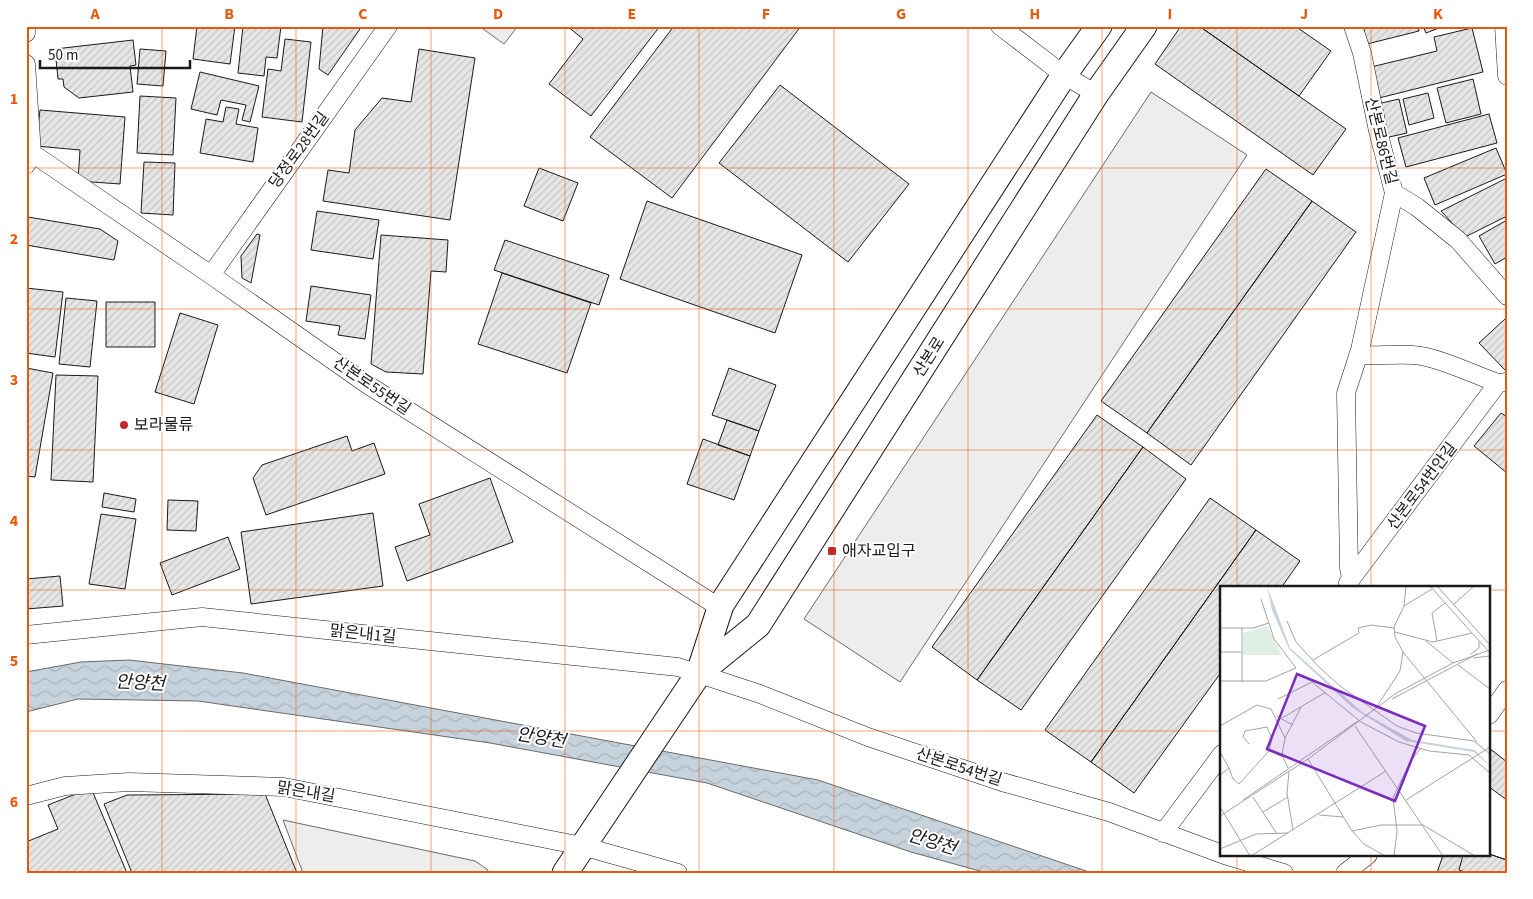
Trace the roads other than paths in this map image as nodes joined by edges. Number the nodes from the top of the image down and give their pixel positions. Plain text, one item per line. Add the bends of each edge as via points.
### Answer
1 (26, 26) edge
2 (388, 26) edge
3 (1000, 26) edge
4 (1099, 26) edge
5 (1144, 26) edge
6 (1353, 26) edge
7 (1504, 26) edge
8 (26, 33) edge
9 (26, 64) edge
10 (1064, 75) junction
11 (1507, 76) edge
12 (1096, 94) junction
13 (28, 156) edge
14 (1394, 194) junction
15 (211, 275) junction
16 (1507, 296) edge
17 (1358, 355) junction
18 (1502, 383) edge
19 (1348, 583) edge
20 (721, 605) junction
21 (26, 635) edge
22 (693, 682) junction
23 (1507, 690) edge
24 (1490, 713) edge
25 (1220, 757) edge
26 (26, 796) edge
27 (1164, 833) junction
28 (589, 837) junction
29 (1220, 854) edge
30 (1226, 856) edge
31 (1367, 856) edge
32 (565, 873) edge
33 (577, 873) edge
34 (678, 873) edge
35 (1284, 873) edge
36 (1345, 873) edge

1 - 8 street
2 - 15 street, 당정로28번길
3 - 10 street
4 - 10 street
5 - 12 street, 산본로
6 - 14 street, 산본로86번길
7 - 11 street
9 - 13 street
10 - 12 street
10 - 20 street
12 - 22 street, 산본로 via 758,625
13 - 15 street, 산본로55번길
14 - 16 street, 산본로86번길 via 1417,207 1458,240
14 - 17 street
15 - 20 street, 산본로55번길 via 368,385 711,602
17 - 18 street via 1427,357
17 - 19 street via 1346,393
18 - 19 street, 산본로54번안길
20 - 22 street
21 - 22 street, 맑은내1길 via 202,617 678,667
22 - 27 street, 산본로54번길 via 760,694 868,736 1002,782 1109,812
22 - 28 street
23 - 24 street
25 - 27 street
26 - 28 street, 맑은내길 via 66,786 129,782 284,787
27 - 29 street, 산본로54번길
28 - 32 street
28 - 33 street
28 - 34 street, 맑은내길
30 - 35 street, 산본로54번길
31 - 36 street

